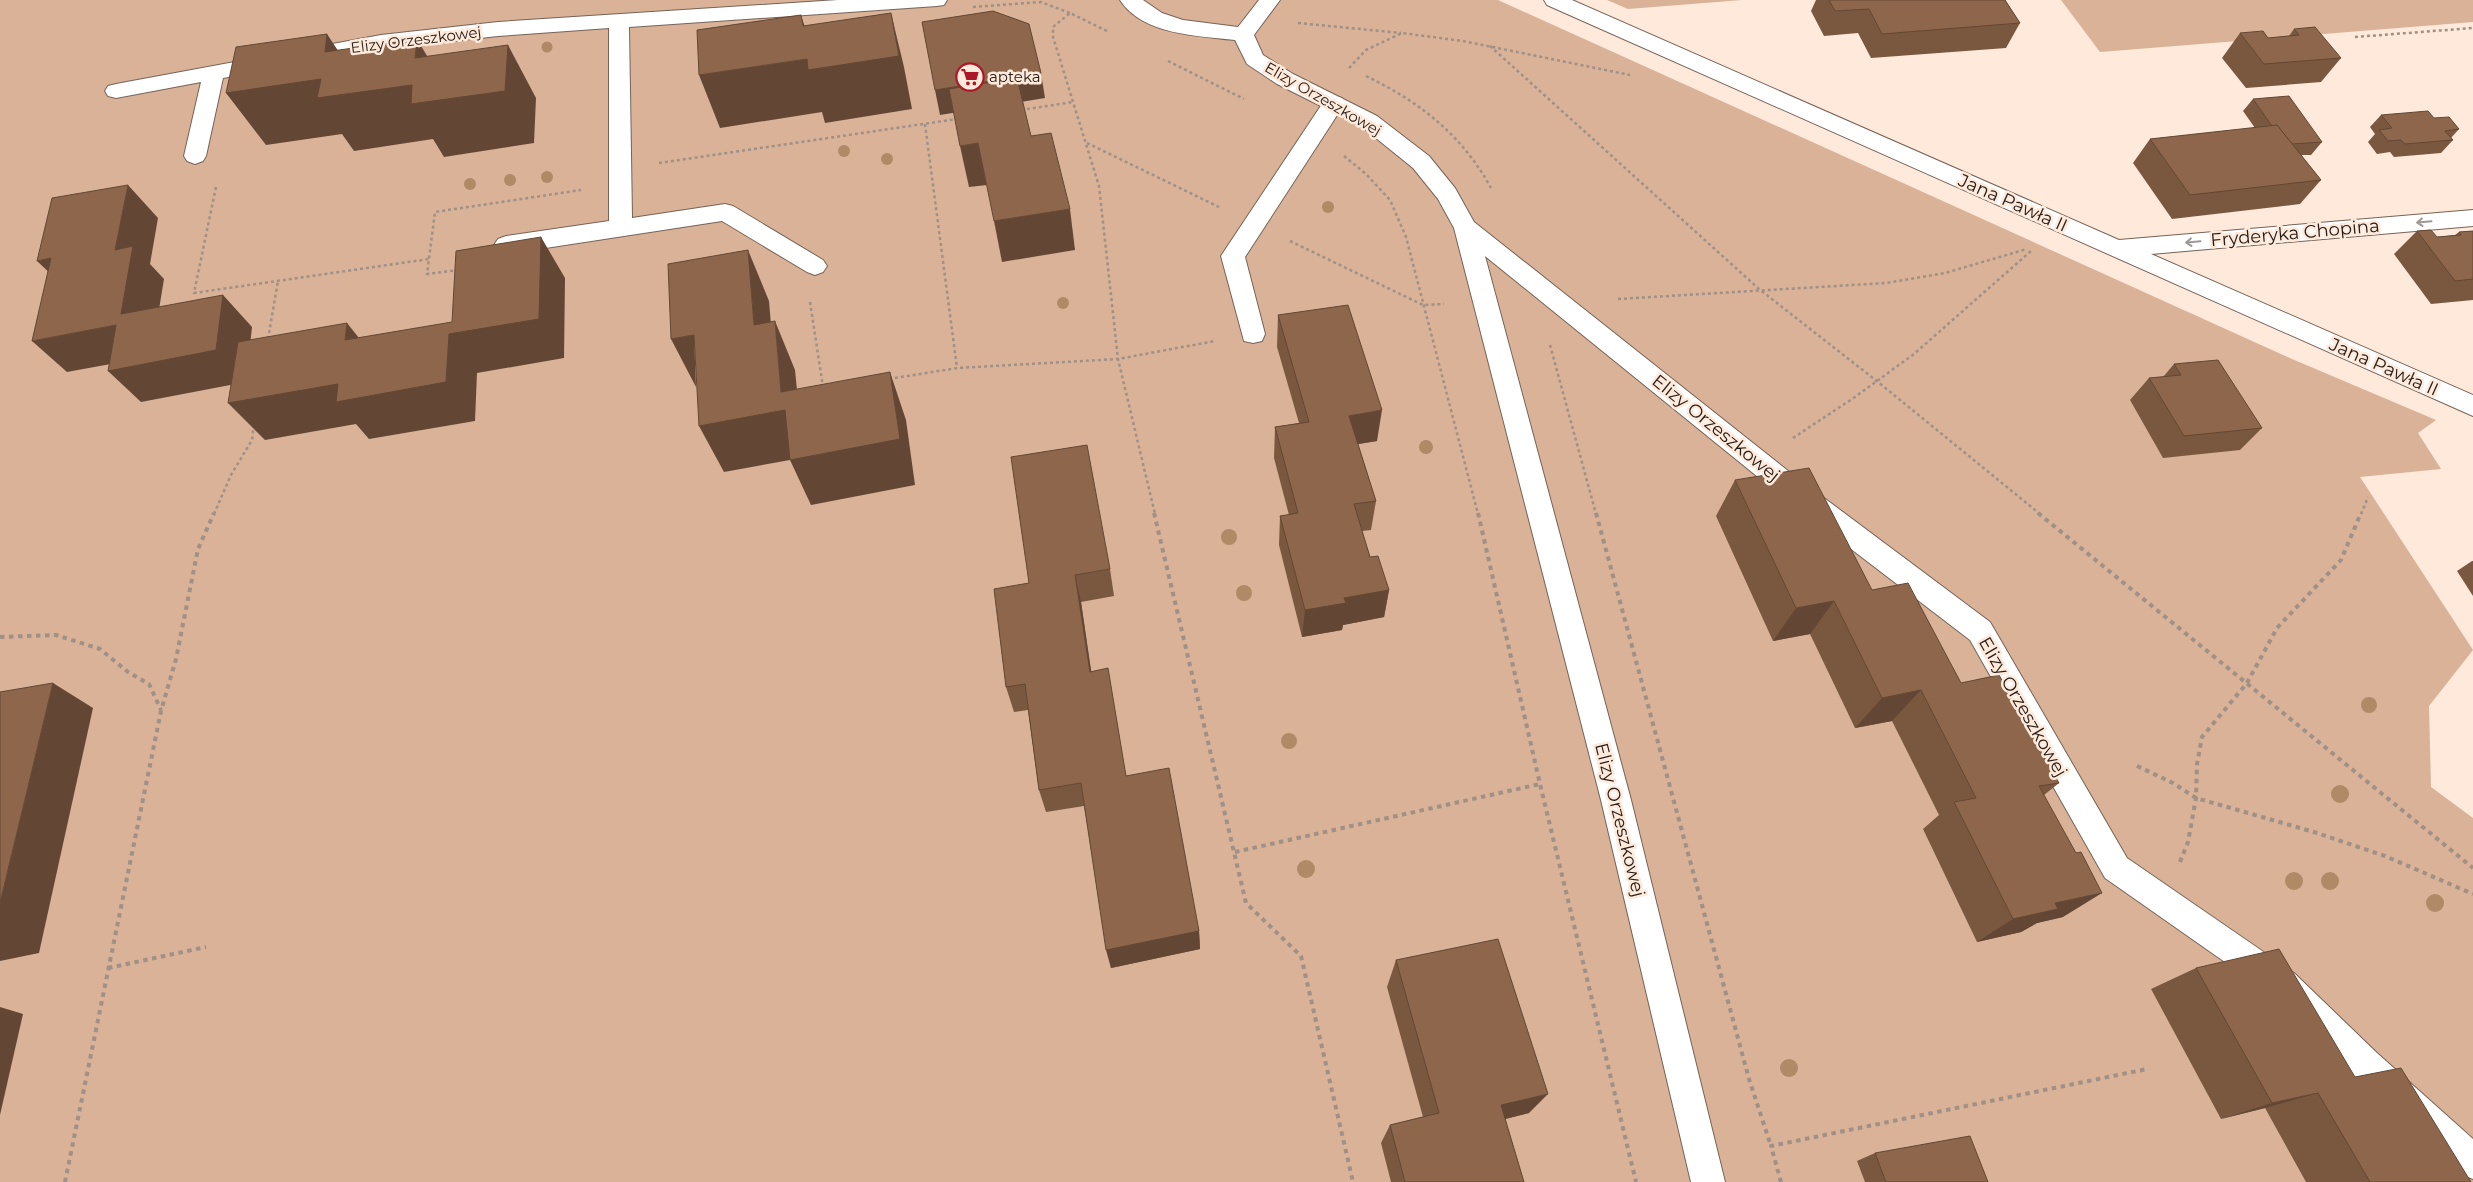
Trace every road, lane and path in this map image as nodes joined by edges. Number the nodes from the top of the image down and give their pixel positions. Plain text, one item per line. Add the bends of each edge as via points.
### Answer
1 (937, 0) edge
2 (1130, 0) edge
3 (1270, 0) edge
4 (1554, 0) edge
5 (1042, 2) dead end
6 (1070, 13) junction
7 (619, 21) junction
8 (1296, 23) dead end
9 (2473, 28) edge
10 (1402, 33) junction
11 (1243, 34) junction
12 (1114, 35) dead end
13 (2355, 37) dead end
14 (1490, 46) junction
15 (1166, 60) dead end
16 (1349, 68) dead end
17 (214, 73) junction
18 (1631, 75) dead end
19 (116, 91) dead end
20 (1245, 99) dead end
21 (1073, 102) junction
22 (1334, 103) junction
23 (1014, 111) edge
24 (964, 118) edge
25 (925, 124) junction
26 (1314, 134) junction
27 (195, 156) dead end
28 (654, 164) dead end
29 (218, 178) dead end
30 (2473, 218) edge
31 (621, 227) junction
32 (1466, 228) junction
33 (2117, 248) junction
34 (480, 249) edge
35 (429, 259) dead end
36 (815, 266) dead end
37 (278, 281) junction
38 (1760, 289) junction
39 (1557, 300) junction
40 (1253, 334) dead end
41 (267, 346) edge
42 (1183, 348) dead end
43 (1118, 359) junction
44 (957, 368) junction
45 (880, 380) edge
46 (1878, 382) junction
47 (833, 388) edge
48 (823, 389) edge
49 (2473, 406) edge
50 (255, 422) edge
51 (1757, 462) junction
52 (2368, 497) dead end
53 (0, 637) edge
54 (2247, 683) junction
55 (161, 711) junction
56 (2137, 766) dead end
57 (1540, 784) junction
58 (2196, 798) junction
59 (1234, 852) junction
60 (2178, 866) dead end
61 (2473, 868) edge
62 (2473, 894) edge
63 (206, 947) dead end
64 (108, 968) junction
65 (2147, 1070) dead end
66 (2473, 1162) edge
67 (64, 1182) edge
68 (1353, 1182) edge
69 (1636, 1182) edge
70 (1708, 1182) edge
71 (1781, 1182) edge

1 - 7 street, Elizy Orzeszkowej
2 - 11 street via 1138,9 1172,25
3 - 11 street
4 - 33 street, Jana Pawła II
5 - 6 path
6 - 12 path
6 - 21 path via 1053,27 1053,37
7 - 17 street, Elizy Orzeszkowej via 498,29 381,42
7 - 31 street
8 - 10 path
9 - 13 path
10 - 14 path
10 - 16 path via 1366,50
11 - 22 street, Elizy Orzeszkowej via 1254,58 1285,79
14 - 18 path
14 - 38 path
15 - 20 path
17 - 19 street, Elizy Orzeszkowej
17 - 27 street
21 - 23 path
21 - 43 path via 1099,186
22 - 26 street
22 - 32 street, Elizy Orzeszkowej via 1369,121 1421,162 1447,194
24 - 25 path
25 - 28 path
25 - 44 path
26 - 40 street via 1233,256
26 - 57 path via 1366,174 1390,200 1406,237 1488,552
29 - 37 path via 194,293
30 -> 33 street, Fryderyka Chopina
31 - 34 street
31 - 36 street via 725,212
32 - 39 street, Elizy Orzeszkowej
32 - 70 street, Elizy Orzeszkowej via 1616,800
33 - 49 street, Jana Pawła II
35 - 37 path
37 - 41 path
38 - 39 path via 1654,298
38 - 46 path
38 - 46 path via 1886,283 1945,273 2036,247 2007,269 1953,322
39 - 51 street, Elizy Orzeszkowej
42 - 43 path
43 - 44 path
43 - 59 path
44 - 45 path
46 - 51 path
46 - 54 path
47 - 48 path
50 - 55 path via 252,440 231,475 198,549 176,659
51 - 66 street, Elizy Orzeszkowej via 1980,631 2116,868 2283,984 2365,1065
52 - 54 path via 2340,560 2277,628
53 - 55 path via 56,636 100,649 149,684
54 - 58 path via 2202,737
54 - 61 path
55 - 64 path
56 - 58 path
57 - 59 path
57 - 69 path
58 - 60 path via 2188,842
58 - 62 path via 2385,856
59 - 68 path via 1246,903 1301,956
63 - 64 path
64 - 67 path
65 - 71 path via 1771,1146

